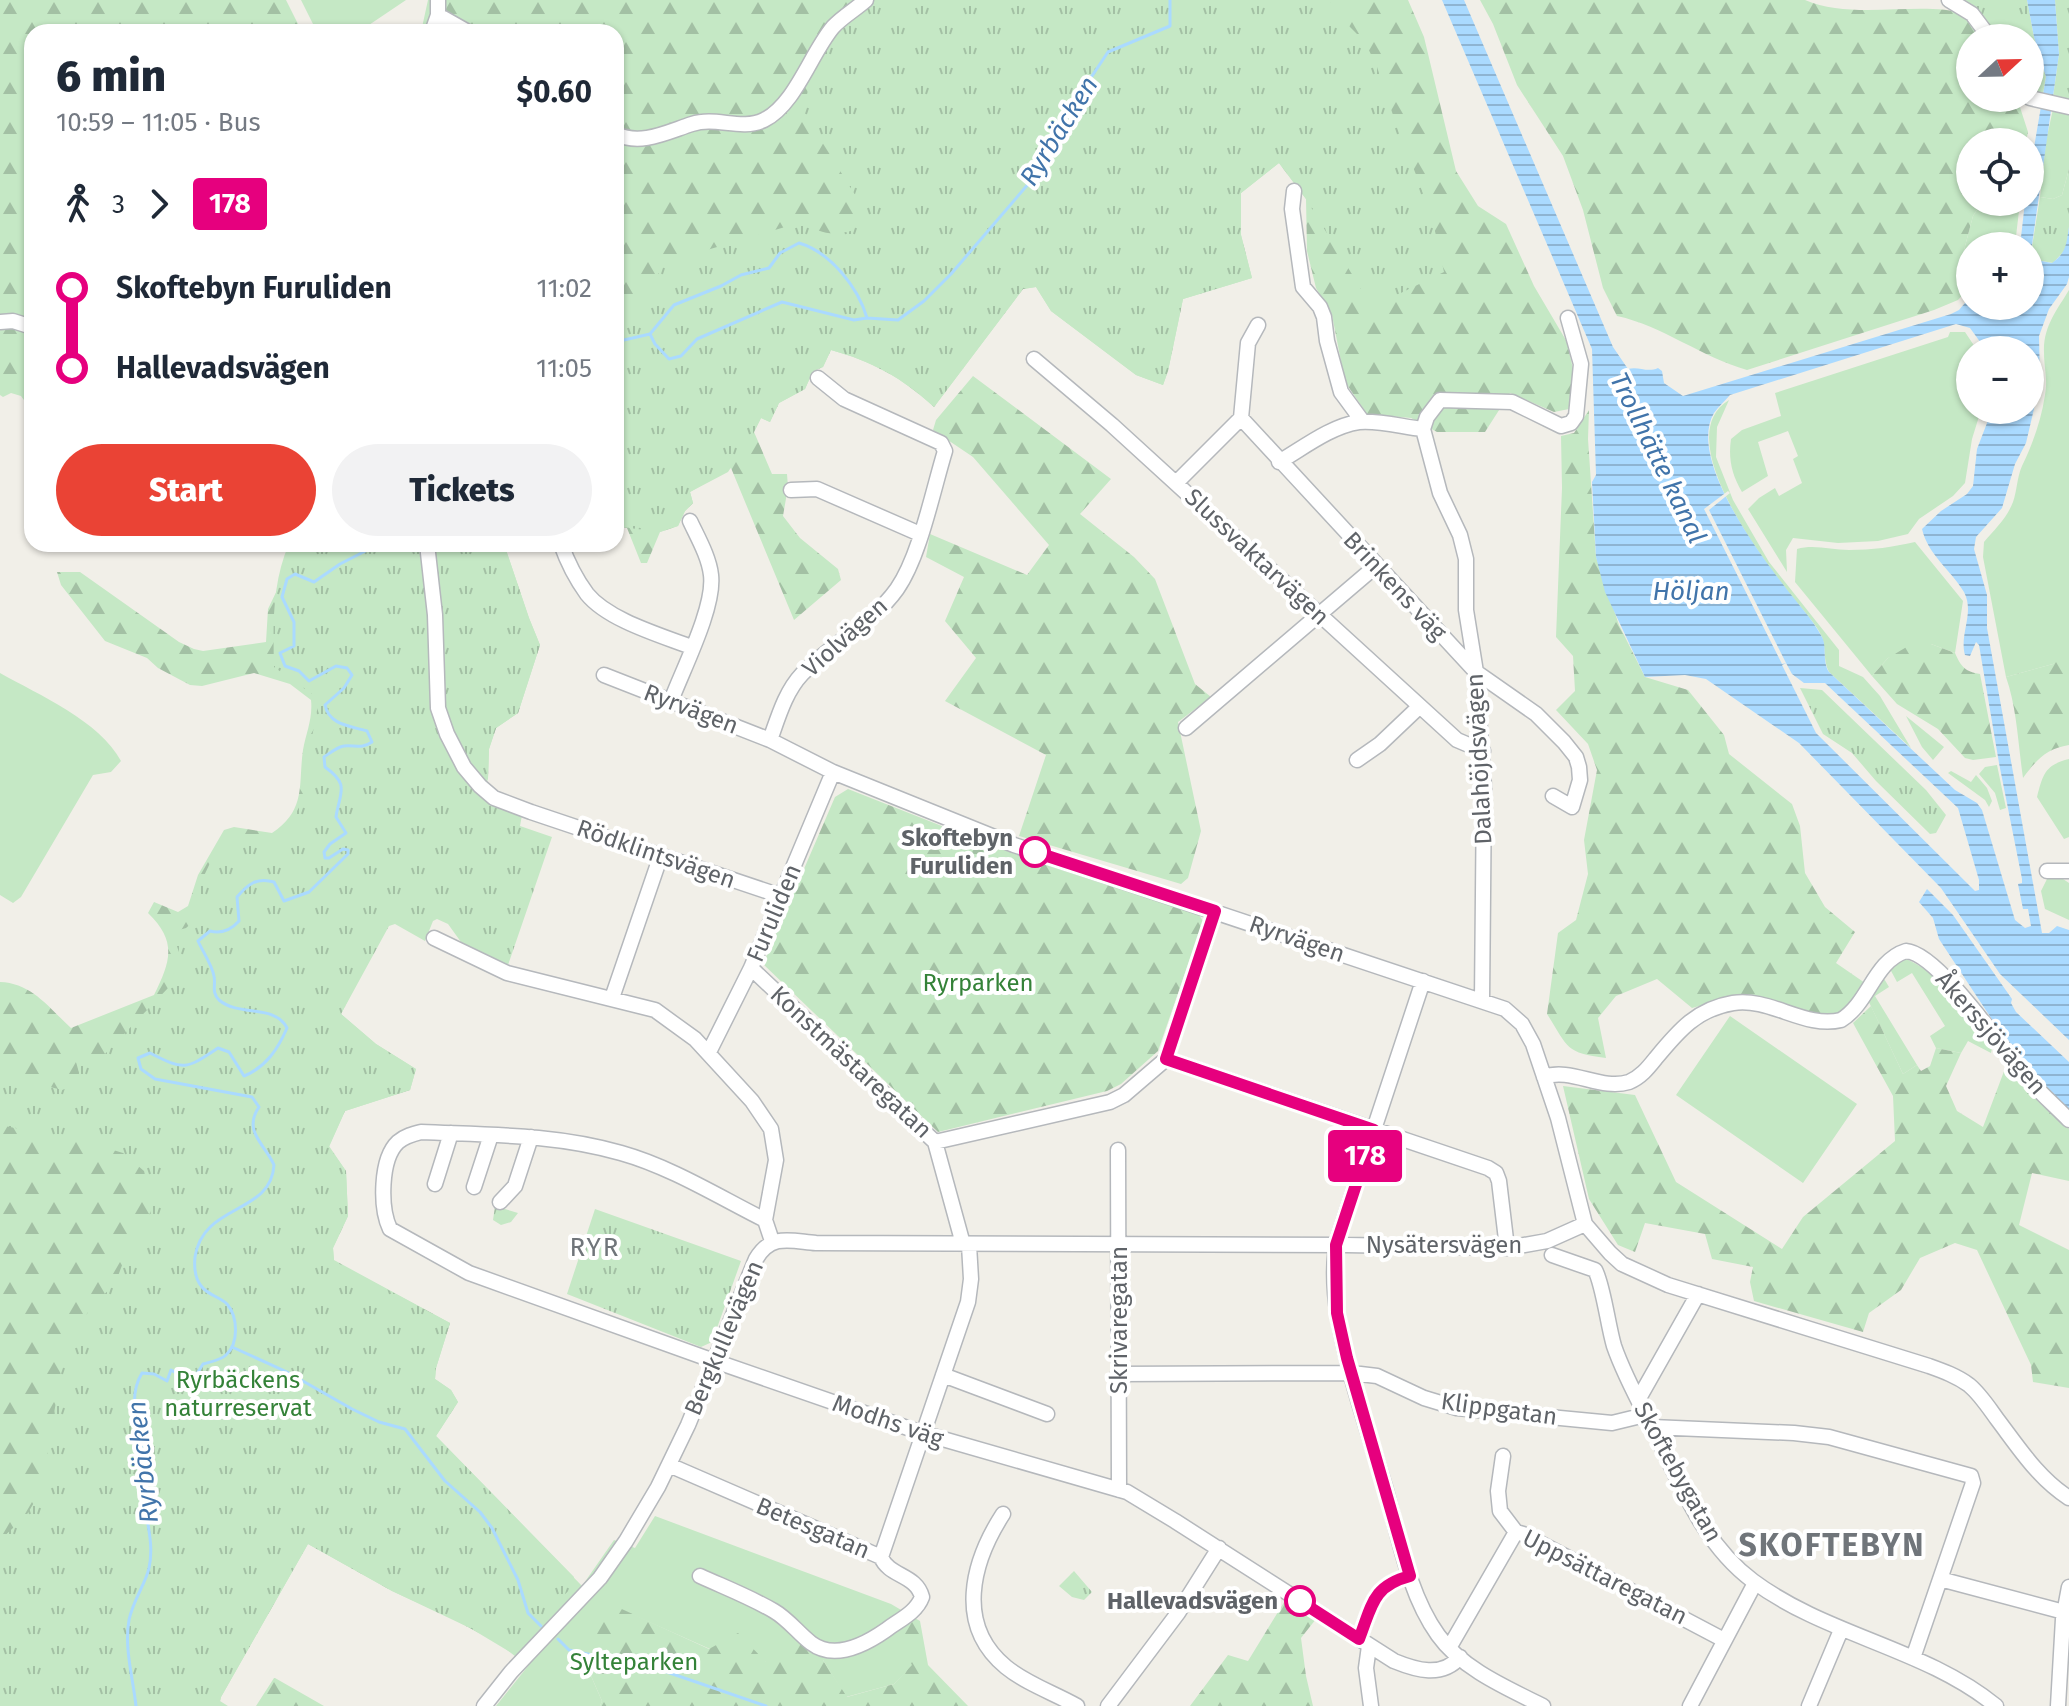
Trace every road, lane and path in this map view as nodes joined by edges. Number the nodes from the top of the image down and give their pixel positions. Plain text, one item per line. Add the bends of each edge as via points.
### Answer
1 (866, 0) edge
2 (1949, 0) edge
3 (438, 7) edge
4 (458, 24) edge
5 (1980, 24) edge
6 (624, 137) edge
7 (1294, 191) dead end
8 (1568, 318) dead end
9 (0, 322) edge
10 (24, 324) edge
11 (1258, 325) dead end
12 (1034, 359) dead end
13 (818, 378) dead end
14 (1241, 418) junction
15 (1363, 422) junction
16 (1423, 429) junction
17 (1279, 462) junction
18 (1176, 483) junction
19 (791, 490) dead end
20 (690, 521) dead end
21 (920, 534) junction
22 (428, 552) edge
23 (564, 552) edge
24 (1376, 566) junction
25 (1320, 615) junction
26 (691, 647) junction
27 (1476, 672) junction
28 (604, 675) dead end
29 (671, 701) junction
30 (1420, 706) junction
31 (1186, 728) dead end
32 (770, 740) junction
33 (1483, 751) junction
34 (1357, 760) dead end
35 (833, 772) junction
36 (1553, 796) dead end
37 (661, 855) junction
38 (2047, 871) dead end
39 (2069, 871) edge
40 (781, 896) junction
41 (1215, 911) junction
42 (434, 938) dead end
43 (751, 968) junction
44 (1423, 981) junction
45 (612, 998) junction
46 (1482, 1000) junction
47 (709, 1052) junction
48 (1166, 1059) junction
49 (1544, 1077) junction
50 (2069, 1120) edge
51 (1374, 1130) junction
52 (451, 1133) junction
53 (491, 1135) junction
54 (531, 1137) junction
55 (935, 1142) junction
56 (1118, 1150) dead end
57 (435, 1184) dead end
58 (474, 1187) dead end
59 (500, 1202) dead end
60 (765, 1220) junction
61 (1585, 1224) junction
62 (772, 1241) junction
63 (966, 1244) junction
64 (1336, 1245) junction
65 (1118, 1246) junction
66 (1507, 1248) junction
67 (1552, 1255) dead end
68 (1698, 1294) junction
69 (714, 1361) junction
70 (1352, 1373) junction
71 (1118, 1374) junction
72 (943, 1375) junction
73 (1638, 1400) junction
74 (1047, 1414) dead end
75 (1648, 1421) junction
76 (922, 1433) junction
77 (1503, 1456) dead end
78 (669, 1465) junction
79 (1119, 1490) junction
80 (2069, 1498) edge
81 (1003, 1514) dead end
82 (1516, 1532) junction
83 (1219, 1548) junction
84 (881, 1557) junction
85 (700, 1576) dead end
86 (1410, 1576) junction
87 (1940, 1579) junction
88 (1755, 1583) junction
89 (2069, 1587) edge
90 (2065, 1617) edge
91 (1841, 1630) junction
92 (1724, 1640) junction
93 (1364, 1643) junction
94 (1455, 1652) junction
95 (1913, 1658) junction
96 (492, 1703) edge
97 (1077, 1706) edge
98 (1108, 1706) edge
99 (1371, 1706) edge
100 (1543, 1706) edge
101 (1690, 1706) edge
102 (1809, 1706) edge
103 (1996, 1706) edge
104 (2058, 1706) edge

1 - 6 street via 834,25 779,108 763,121 700,121 637,141
2 - 5 street
3 - 4 street
7 - 15 street via 1303,287 1324,317 1341,392
8 - 16 street via 1581,364 1578,407 1571,423 1561,426 1512,402 1440,400
9 - 10 street
11 - 14 street via 1248,343
12 - 18 street, Slussvaktarvägen
13 - 21 street, Violvägen via 844,399 941,443 945,451
14 - 17 street, Brinkens väg
14 - 18 street
15 - 16 street
15 - 17 street via 1331,432
16 - 27 street, Dalahöjdsvägen via 1440,493 1463,543
17 - 24 street, Brinkens väg
18 - 25 street, Slussvaktarvägen
19 - 21 street via 817,489
20 - 26 street via 711,573 704,619
21 - 32 street, Violvägen via 897,589 800,676
22 - 37 street, Rödklintsvägen via 438,708 464,767 494,798
23 - 26 street via 588,595 637,626
24 - 25 street
24 - 27 street, Brinkens väg
25 - 30 street, Slussvaktarvägen
25 - 31 street
26 - 29 street
27 - 33 street, Dalahöjdsvägen
27 - 36 street, Brinkens väg via 1536,714 1576,757 1580,780 1572,807
28 - 29 street, Ryrvägen
29 - 32 street, Ryrvägen
30 - 33 street, Slussvaktarvägen via 1457,740
30 - 34 street
32 - 35 street, Ryrvägen
33 - 46 street, Dalahöjdsvägen
35 - 40 street, Furuliden
35 - 41 street, Ryrvägen via 1014,845
37 - 40 street, Rödklintsvägen
37 - 45 street
38 - 39 street
40 - 43 street, Furuliden
41 - 44 street, Ryrvägen
41 - 48 street
42 - 45 street, Bergkullevägen via 507,973
43 - 47 street, Furuliden
43 - 55 street, Konstmästaregatan
44 - 46 street, Ryrvägen
44 - 51 street
45 - 47 street, Bergkullevägen via 655,1010
46 - 49 street, Ryrvägen via 1505,1009 1522,1024
47 - 60 street, Bergkullevägen via 771,1129 776,1160
48 - 51 street
48 - 55 street, Konstmästaregatan via 1110,1102
49 - 50 street, Åkerssjövägen via 1628,1082 1646,1071 1699,1013 1737,1002 1822,1021 1841,1020 1889,959 1906,951 1924,958
49 - 61 street, Ryrvägen
51 - 64 street
51 - 66 street via 1496,1173
52 - 53 street
52 - 57 street
52 - 69 street, Modhs väg via 407,1136 389,1154 385,1213 390,1229 469,1273
53 - 54 street
53 - 58 street
54 - 59 street via 515,1186
54 - 60 street via 622,1153
55 - 63 street
56 - 65 street, Skrivaregatan
60 - 62 street, Bergkullevägen
61 - 66 street, Nysätersvägen via 1547,1241
61 - 68 street via 1622,1264
62 - 63 street, Nysätersvägen
62 - 69 street, Bergkullevägen via 756,1259
63 - 65 street, Nysätersvägen
63 - 72 street via 968,1302
64 - 65 street, Nysätersvägen
64 - 66 street, Nysätersvägen
64 - 70 street via 1337,1313
65 - 71 street, Skrivaregatan
67 - 73 street, Skoftebygatan via 1595,1270 1615,1350
68 - 73 street
68 - 80 street via 1955,1376 1982,1399 2051,1487
69 - 76 street, Modhs väg
69 - 78 street, Bergkullevägen
70 - 71 street, Klippgatan
70 - 75 street, Klippgatan via 1377,1376 1457,1408 1612,1423
70 - 86 street
71 - 79 street, Skrivaregatan
72 - 74 street
72 - 76 street
73 - 75 street, Skoftebygatan
75 - 87 street, Klippgatan via 1829,1437 1971,1476
75 - 88 street, Skoftebygatan via 1699,1521 1733,1565
76 - 79 street, Modhs väg
76 - 84 street
77 - 82 street, Uppsättaregatan via 1500,1511
78 - 84 street, Betesgatan
78 - 96 street, Bergkullevägen via 600,1578 511,1672
79 - 83 street, Modhs väg
81 - 97 street via 973,1591 979,1633 1006,1667
82 - 92 street, Uppsättaregatan
82 - 94 street
83 - 93 street, Modhs väg
83 - 98 street
84 - 85 street, Betesgatan via 886,1568 918,1587 921,1600 870,1642 851,1648 816,1647 776,1612
86 - 93 street via 1385,1585 1376,1595
86 - 94 street via 1434,1629
87 - 90 street
87 - 95 street
88 - 91 street, Skoftebygatan
88 - 92 street
89 - 90 street
90 - 104 street
91 - 95 street, Skoftebygatan
91 - 102 street
92 - 101 street
93 - 94 street, Modhs väg via 1394,1661 1430,1671 1454,1664
93 - 99 street
94 - 100 street
95 - 103 street, Skoftebygatan via 1965,1683

